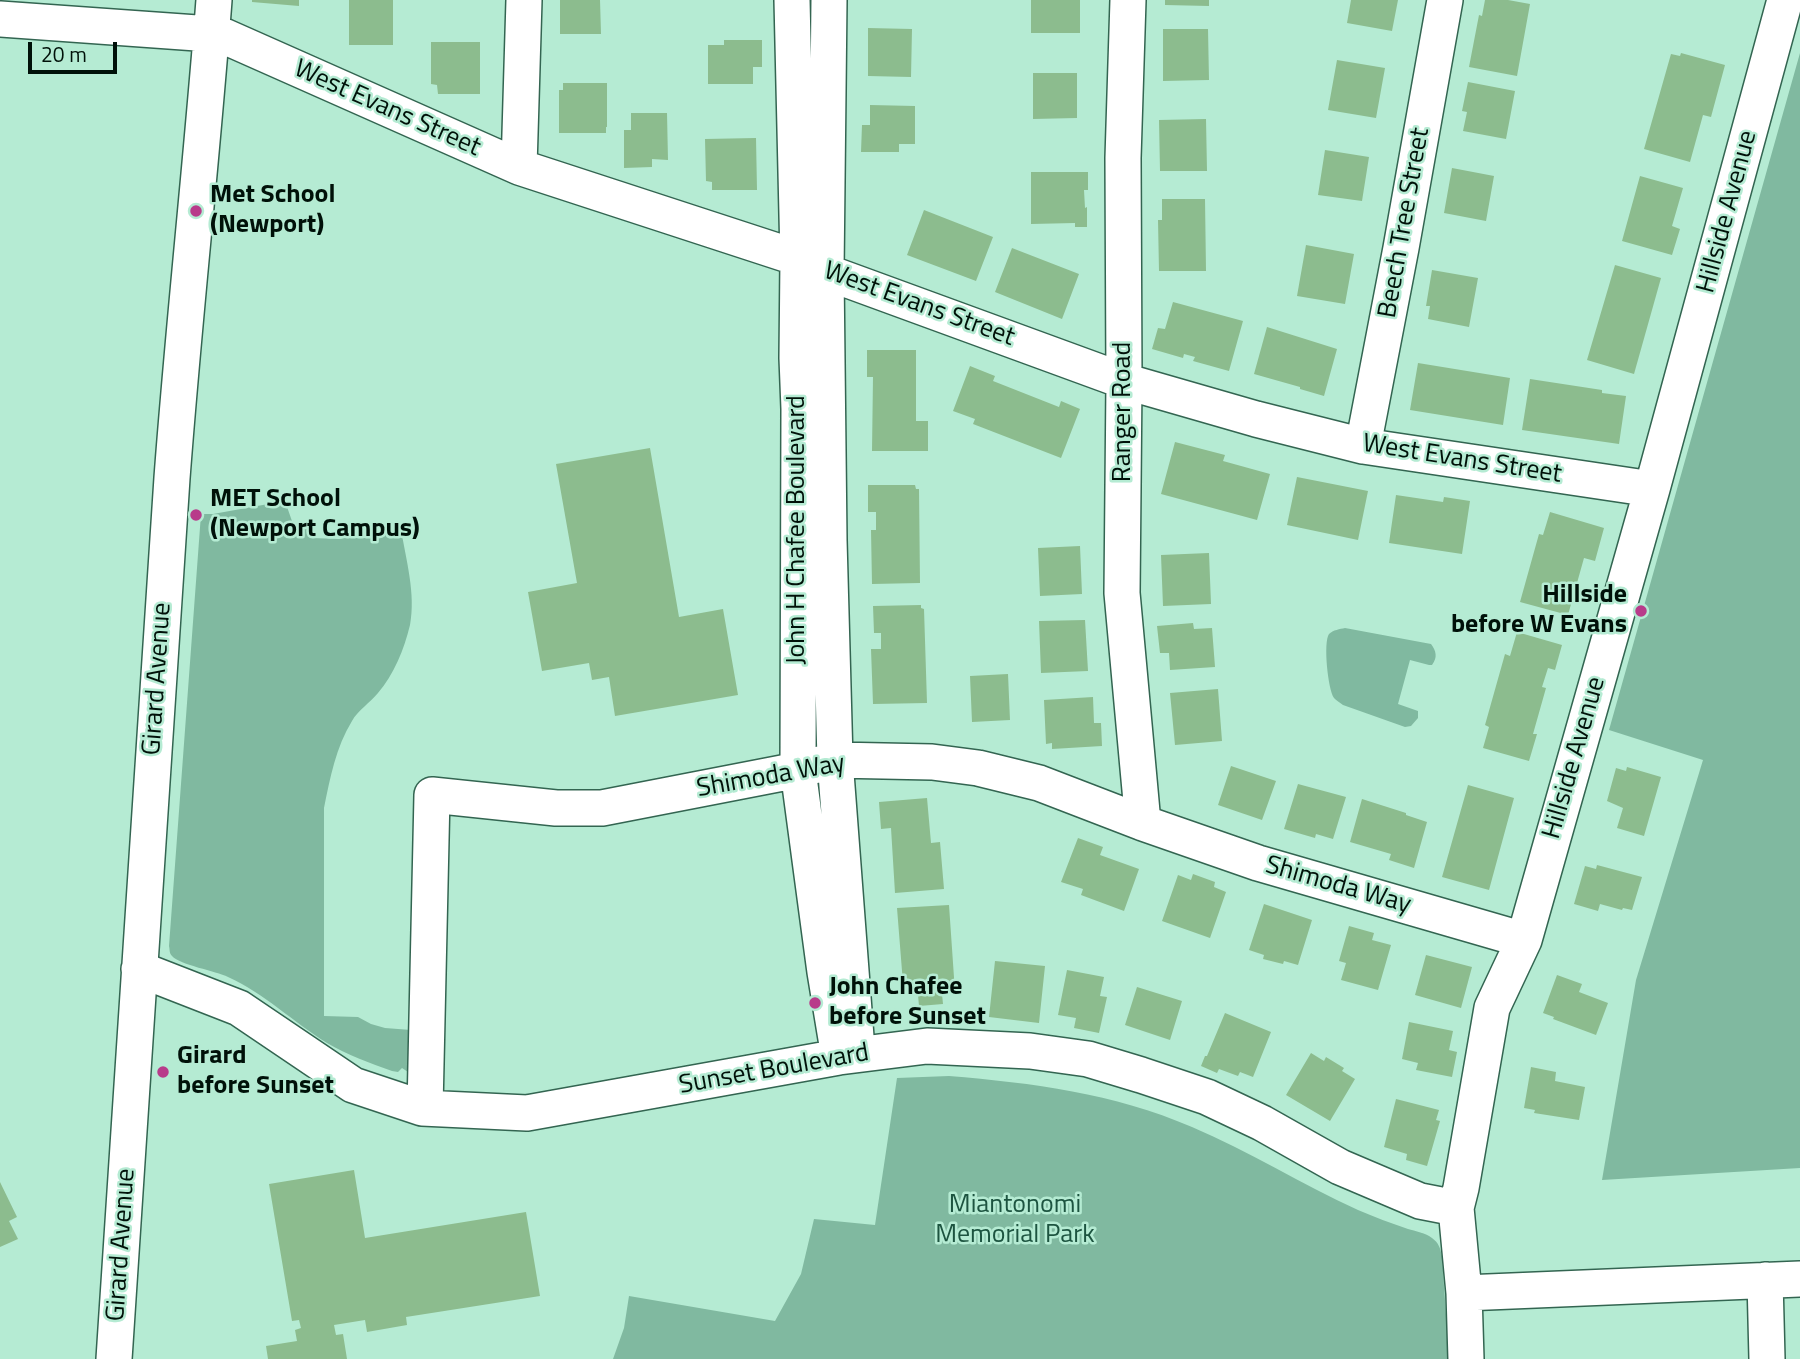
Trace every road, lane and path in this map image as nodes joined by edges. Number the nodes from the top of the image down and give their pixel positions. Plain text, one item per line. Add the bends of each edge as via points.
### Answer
1 (214, 0) edge
2 (523, 0) edge
3 (792, 0) edge
4 (829, 0) edge
5 (1128, 0) edge
6 (1445, 0) edge
7 (1785, 0) edge
8 (0, 19) edge
9 (211, 34) junction
10 (519, 167) junction
11 (812, 265) junction
12 (1124, 381) junction
13 (1363, 446) junction
14 (1652, 489) junction
15 (835, 760) junction
16 (798, 770) junction
17 (1143, 822) junction
18 (1524, 940) junction
19 (139, 969) junction
20 (848, 1056) junction
21 (425, 1108) junction
22 (1456, 1208) junction
23 (1800, 1279) edge
24 (1765, 1280) junction
25 (1464, 1293) junction
26 (114, 1359) edge
27 (1466, 1359) edge
28 (1767, 1359) edge

1 - 9 street, Girard Avenue
2 - 10 street
3 - 11 street, John H Chafee Boulevard
4 - 11 street, John H Chafee Boulevard
5 - 12 street, Ranger Road
6 - 13 street, Beech Tree Street
7 - 14 street, Hillside Avenue
8 - 9 street, West Evans Street
9 - 10 street, West Evans Street via 238,41
9 - 19 street, Girard Avenue via 172,475
10 - 11 street, West Evans Street
11 - 12 street, West Evans Street
11 - 15 street, John H Chafee Boulevard via 829,540
11 - 16 street, John H Chafee Boulevard via 797,358
12 - 13 street, West Evans Street
12 - 17 street, Ranger Road via 1122,593
13 - 14 street, West Evans Street
14 - 18 street, Hillside Avenue
15 - 16 street, Shimoda Way
15 - 17 street, Shimoda Way via 978,768 1039,783
15 - 20 street, John H Chafee Boulevard
16 - 20 street, John H Chafee Boulevard via 823,959
16 - 21 street, Shimoda Way via 602,808 556,808 432,795
17 - 18 street, Shimoda Way via 1258,863
18 - 22 street, Hillside Avenue via 1492,1008
19 - 21 street, Sunset Boulevard via 239,1008 353,1085
19 - 26 street, Girard Avenue
20 - 21 street, Sunset Boulevard via 527,1113
20 - 22 street, Sunset Boulevard via 927,1046 1088,1059 1207,1097 1340,1167 1420,1201
22 - 25 street, Hillside Avenue
23 - 24 street
24 - 25 street
24 - 28 street
25 - 27 street, Hillside Avenue

